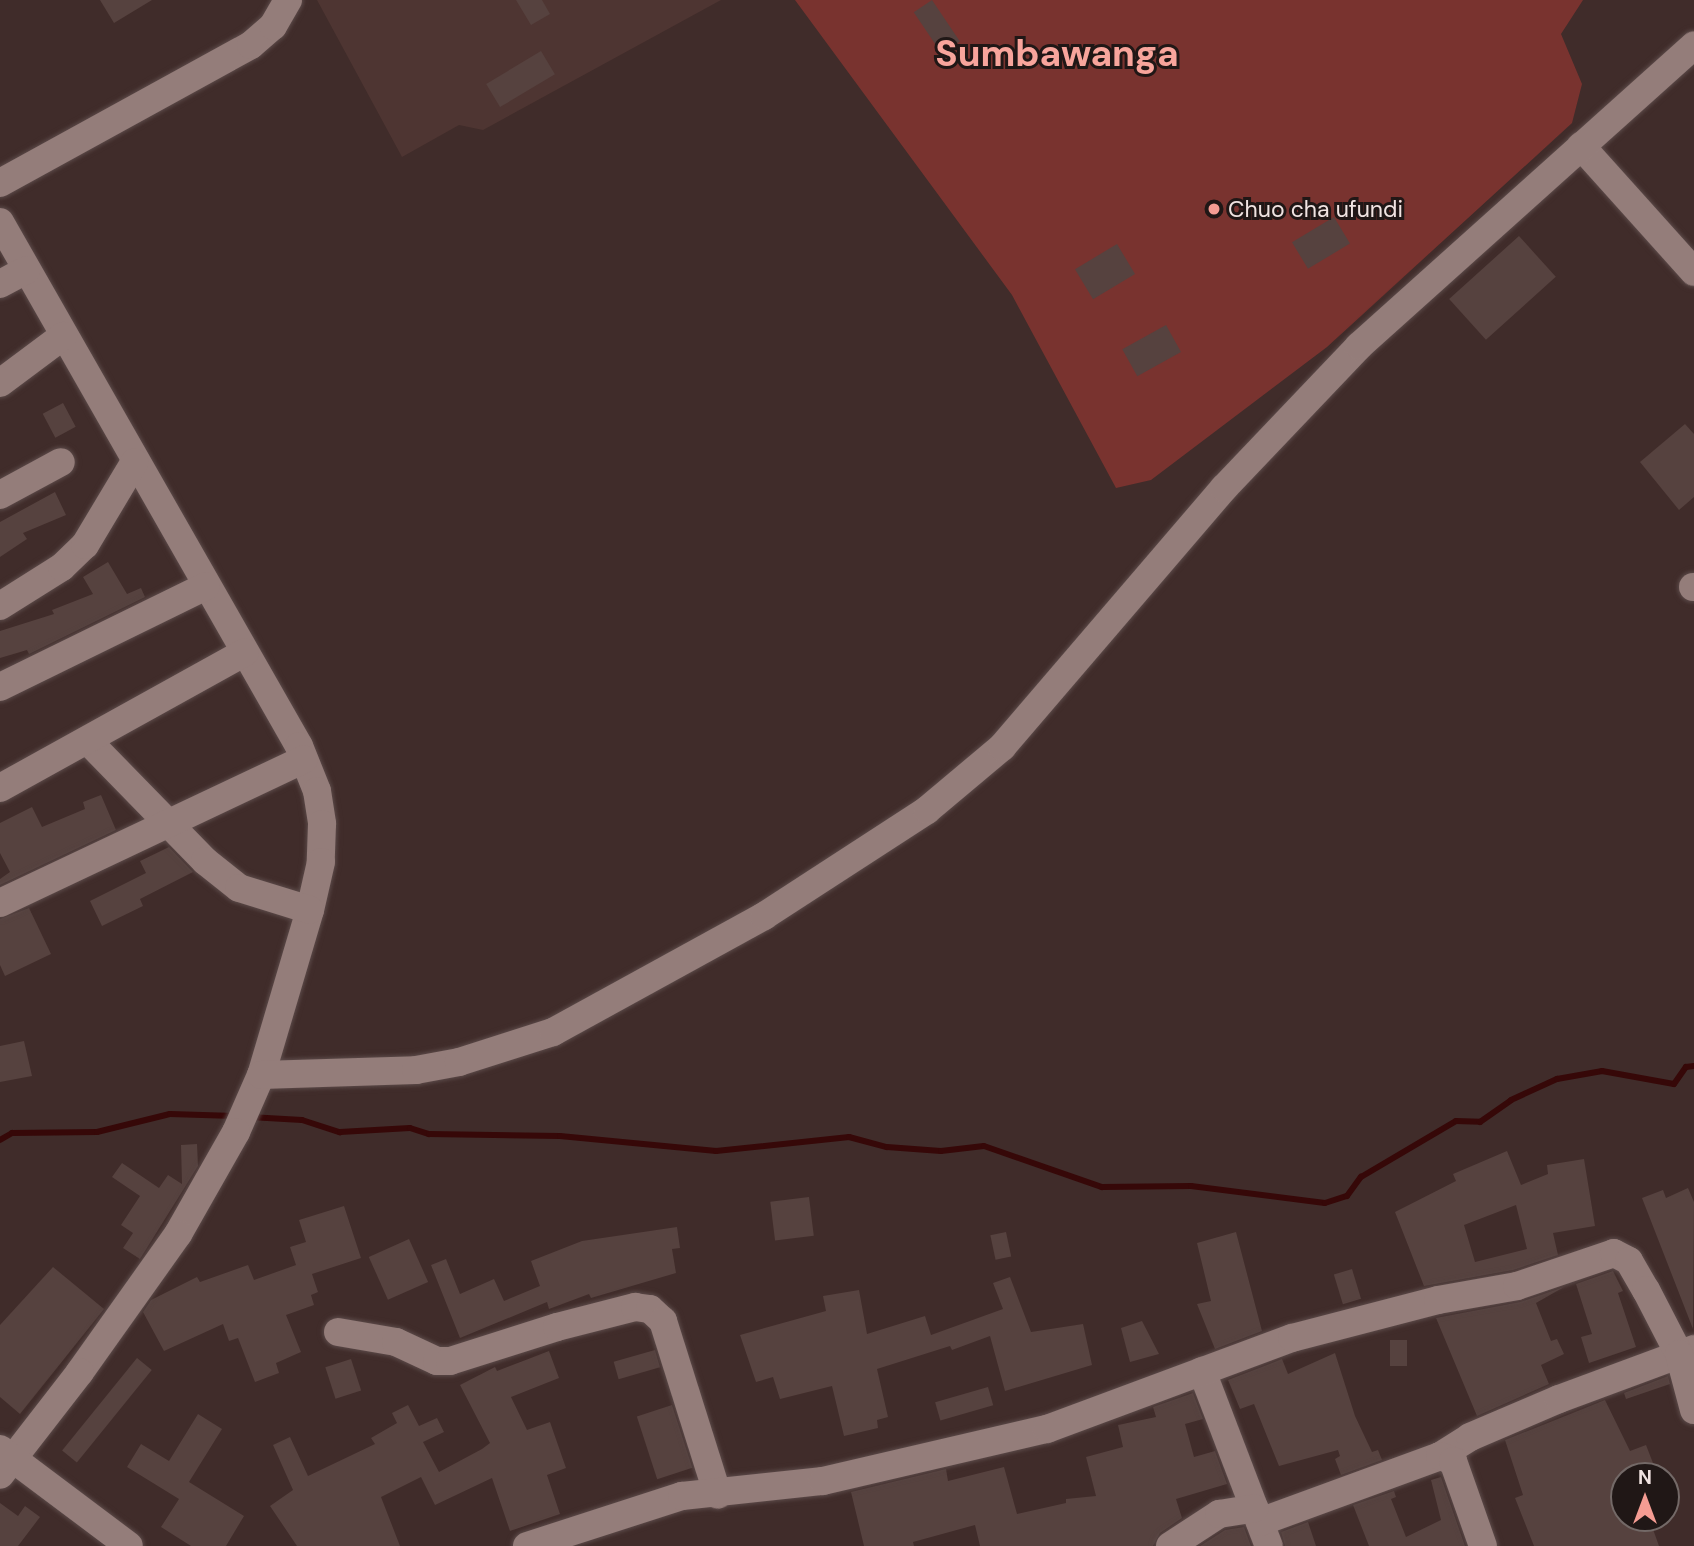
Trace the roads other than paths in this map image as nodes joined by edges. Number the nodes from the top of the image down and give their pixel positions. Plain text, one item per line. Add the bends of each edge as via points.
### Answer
1 (288, 0) edge
2 (1694, 45) edge
3 (1581, 146) junction
4 (0, 183) edge
5 (0, 222) edge
6 (26, 270) junction
7 (1694, 272) edge
8 (0, 284) edge
9 (63, 337) junction
10 (0, 383) edge
11 (61, 462) dead end
12 (134, 463) junction
13 (0, 495) edge
14 (206, 586) junction
15 (0, 606) edge
16 (245, 652) junction
17 (0, 687) edge
18 (88, 741) junction
19 (304, 760) junction
20 (0, 788) edge
21 (170, 823) junction
22 (0, 903) edge
23 (310, 910) junction
24 (261, 1075) junction
25 (338, 1332) dead end
26 (1687, 1352) edge
27 (1202, 1371) junction
28 (1694, 1410) edge
29 (1440, 1456) junction
30 (4, 1461) edge
31 (718, 1495) junction
32 (1261, 1525) edge
33 (129, 1546) edge
34 (527, 1546) edge
35 (1170, 1546) edge
36 (1483, 1546) edge

1 - 4 street via 273,26 251,45
2 - 3 street
3 - 7 street
3 - 24 street via 1359,346 1224,488 1002,747 927,810 764,916 553,1032 459,1062 416,1070
5 - 6 street
6 - 8 street
6 - 9 street
9 - 10 street
9 - 12 street
11 - 13 street
12 - 14 street
12 - 15 street via 85,545 62,567
14 - 16 street
14 - 17 street
16 - 18 street
16 - 19 street
18 - 20 street
18 - 21 street
19 - 21 street
19 - 23 street via 317,791 322,824 321,862
21 - 22 street
21 - 23 street via 239,888
23 - 24 street
24 - 30 street via 236,1132 178,1234 80,1373
25 - 31 street via 396,1342 437,1361 450,1362 580,1321 635,1307 650,1308 663,1321
26 - 27 street via 1629,1261 1614,1253 1517,1286 1360,1318
26 - 28 street
26 - 29 street via 1559,1399 1471,1437
27 - 31 street via 1047,1429 823,1481
27 - 32 street
29 - 32 street
29 - 36 street via 1453,1461
30 - 33 street
31 - 34 street via 682,1496
32 - 35 street via 1219,1514

